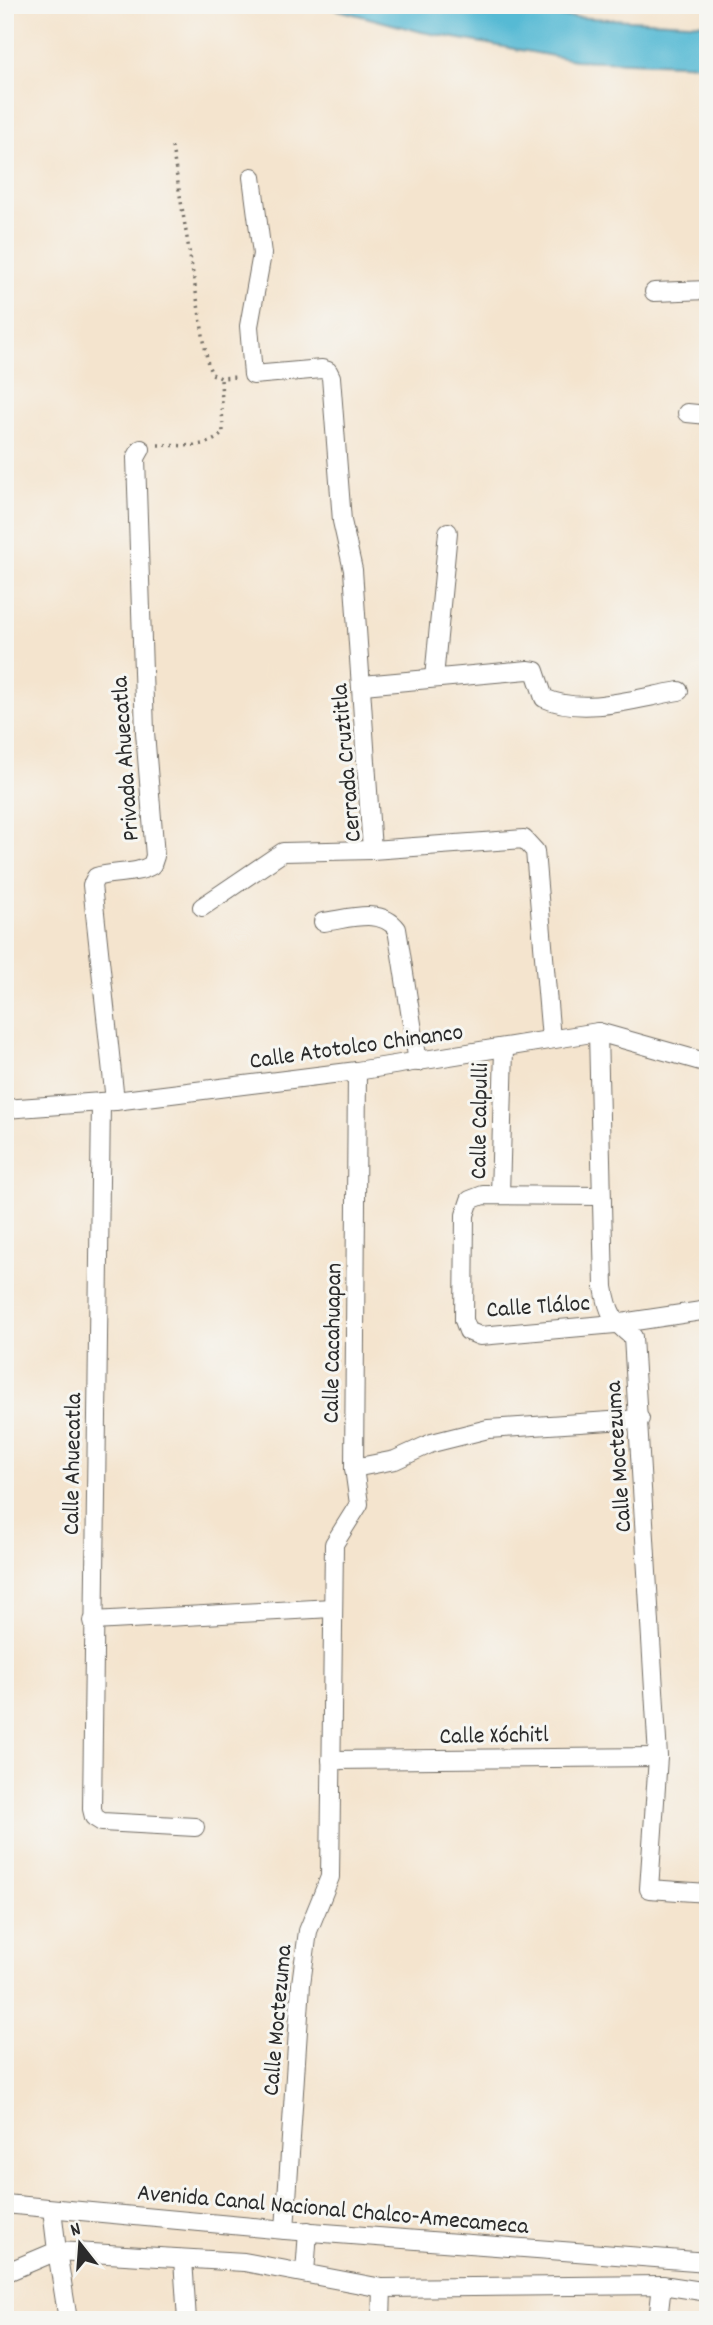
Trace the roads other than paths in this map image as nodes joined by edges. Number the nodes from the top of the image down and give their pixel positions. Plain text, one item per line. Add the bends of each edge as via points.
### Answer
1 (252, 177) dead end
2 (708, 290) edge
3 (654, 292) dead end
4 (687, 413) dead end
5 (708, 415) edge
6 (141, 449) road end
7 (448, 532) dead end
8 (434, 678) junction
9 (363, 685) junction
10 (679, 691) dead end
11 (372, 850) junction
12 (202, 907) dead end
13 (323, 922) dead end
14 (598, 1032) junction
15 (551, 1039) junction
16 (504, 1049) junction
17 (418, 1062) junction
18 (708, 1063) edge
19 (357, 1072) junction
20 (108, 1102) junction
21 (5, 1109) edge
22 (500, 1195) junction
23 (601, 1196) junction
24 (708, 1310) edge
25 (615, 1324) junction
26 (640, 1419) junction
27 (354, 1468) junction
28 (332, 1608) junction
29 (93, 1621) junction
30 (658, 1757) junction
31 (331, 1760) junction
32 (195, 1827) dead end
33 (708, 1893) edge
34 (5, 2204) edge
35 (52, 2209) junction
36 (285, 2230) junction
37 (308, 2231) junction
38 (57, 2251) junction
39 (183, 2259) junction
40 (708, 2262) edge
41 (5, 2273) edge
42 (305, 2273) junction
43 (662, 2285) junction
44 (382, 2288) junction
45 (708, 2292) edge
46 (68, 2320) edge
47 (187, 2320) edge
48 (381, 2320) edge
49 (657, 2320) edge

1 - 9 street, Cerrada Cruztitla via 262,254 249,326 253,375 322,369 331,377 342,521 353,570
2 - 3 street
4 - 5 street
6 - 20 street, Privada Ahuecatla via 136,458 144,718 155,856 144,870 106,873 92,885
7 - 8 street
8 - 9 street
8 - 10 street via 535,671 544,698 559,705
9 - 11 street, Cerrada Cruztitla
11 - 12 street via 283,852
11 - 15 street, Cerrada Cruztitla via 524,839 534,851
13 - 17 street via 378,915 390,919 397,929
14 - 15 street, Calle Atotolco Chinanco
14 - 18 street, Calle Atotolco Chinanco
14 - 23 street, Calle Moctezuma
15 - 16 street, Calle Atotolco Chinanco
16 - 17 street, Calle Atotolco Chinanco
16 - 22 street, Calle Calpulli
17 - 19 street, Calle Atotolco Chinanco
19 - 20 street, Calle Atotolco Chinanco
19 - 27 street, Calle Cacahuapan
20 - 21 street, Calle Atotolco Chinanco
20 - 29 street, Calle Ahuecatla
22 - 23 street, Calle Tláloc
22 - 25 street, Calle Tláloc via 470,1200 465,1215 464,1320 468,1331 480,1336
23 - 25 street, Calle Moctezuma via 604,1287
24 - 25 street, Calle Tláloc
25 - 26 street, Calle Moctezuma via 633,1337
26 - 27 street via 488,1429 432,1443 395,1460
26 - 30 street, Calle Moctezuma
27 - 28 street, Calle Cacahuapan via 359,1504 334,1544
28 - 29 street
28 - 31 street, Calle Moctezuma
29 - 32 street, Calle Ahuecatla via 94,1817 102,1822
30 - 31 street, Calle Xóchitl
30 - 33 street, Calle Moctezuma via 649,1889
31 - 36 street, Calle Moctezuma via 330,1877 308,1931 301,1984
34 - 35 street, Avenida Canal Nacional Chalco-Amecameca
35 - 36 street, Avenida Canal Nacional Chalco-Amecameca
35 - 38 street
36 - 37 street, Avenida Canal Nacional Chalco-Amecameca
37 - 40 street, Avenida Canal Nacional Chalco-Amecameca
37 - 42 street
38 - 39 street
38 - 41 street
38 - 46 street
39 - 42 street via 244,2262
39 - 47 street
42 - 44 street
43 - 44 street
43 - 45 street
43 - 49 street
44 - 48 street

